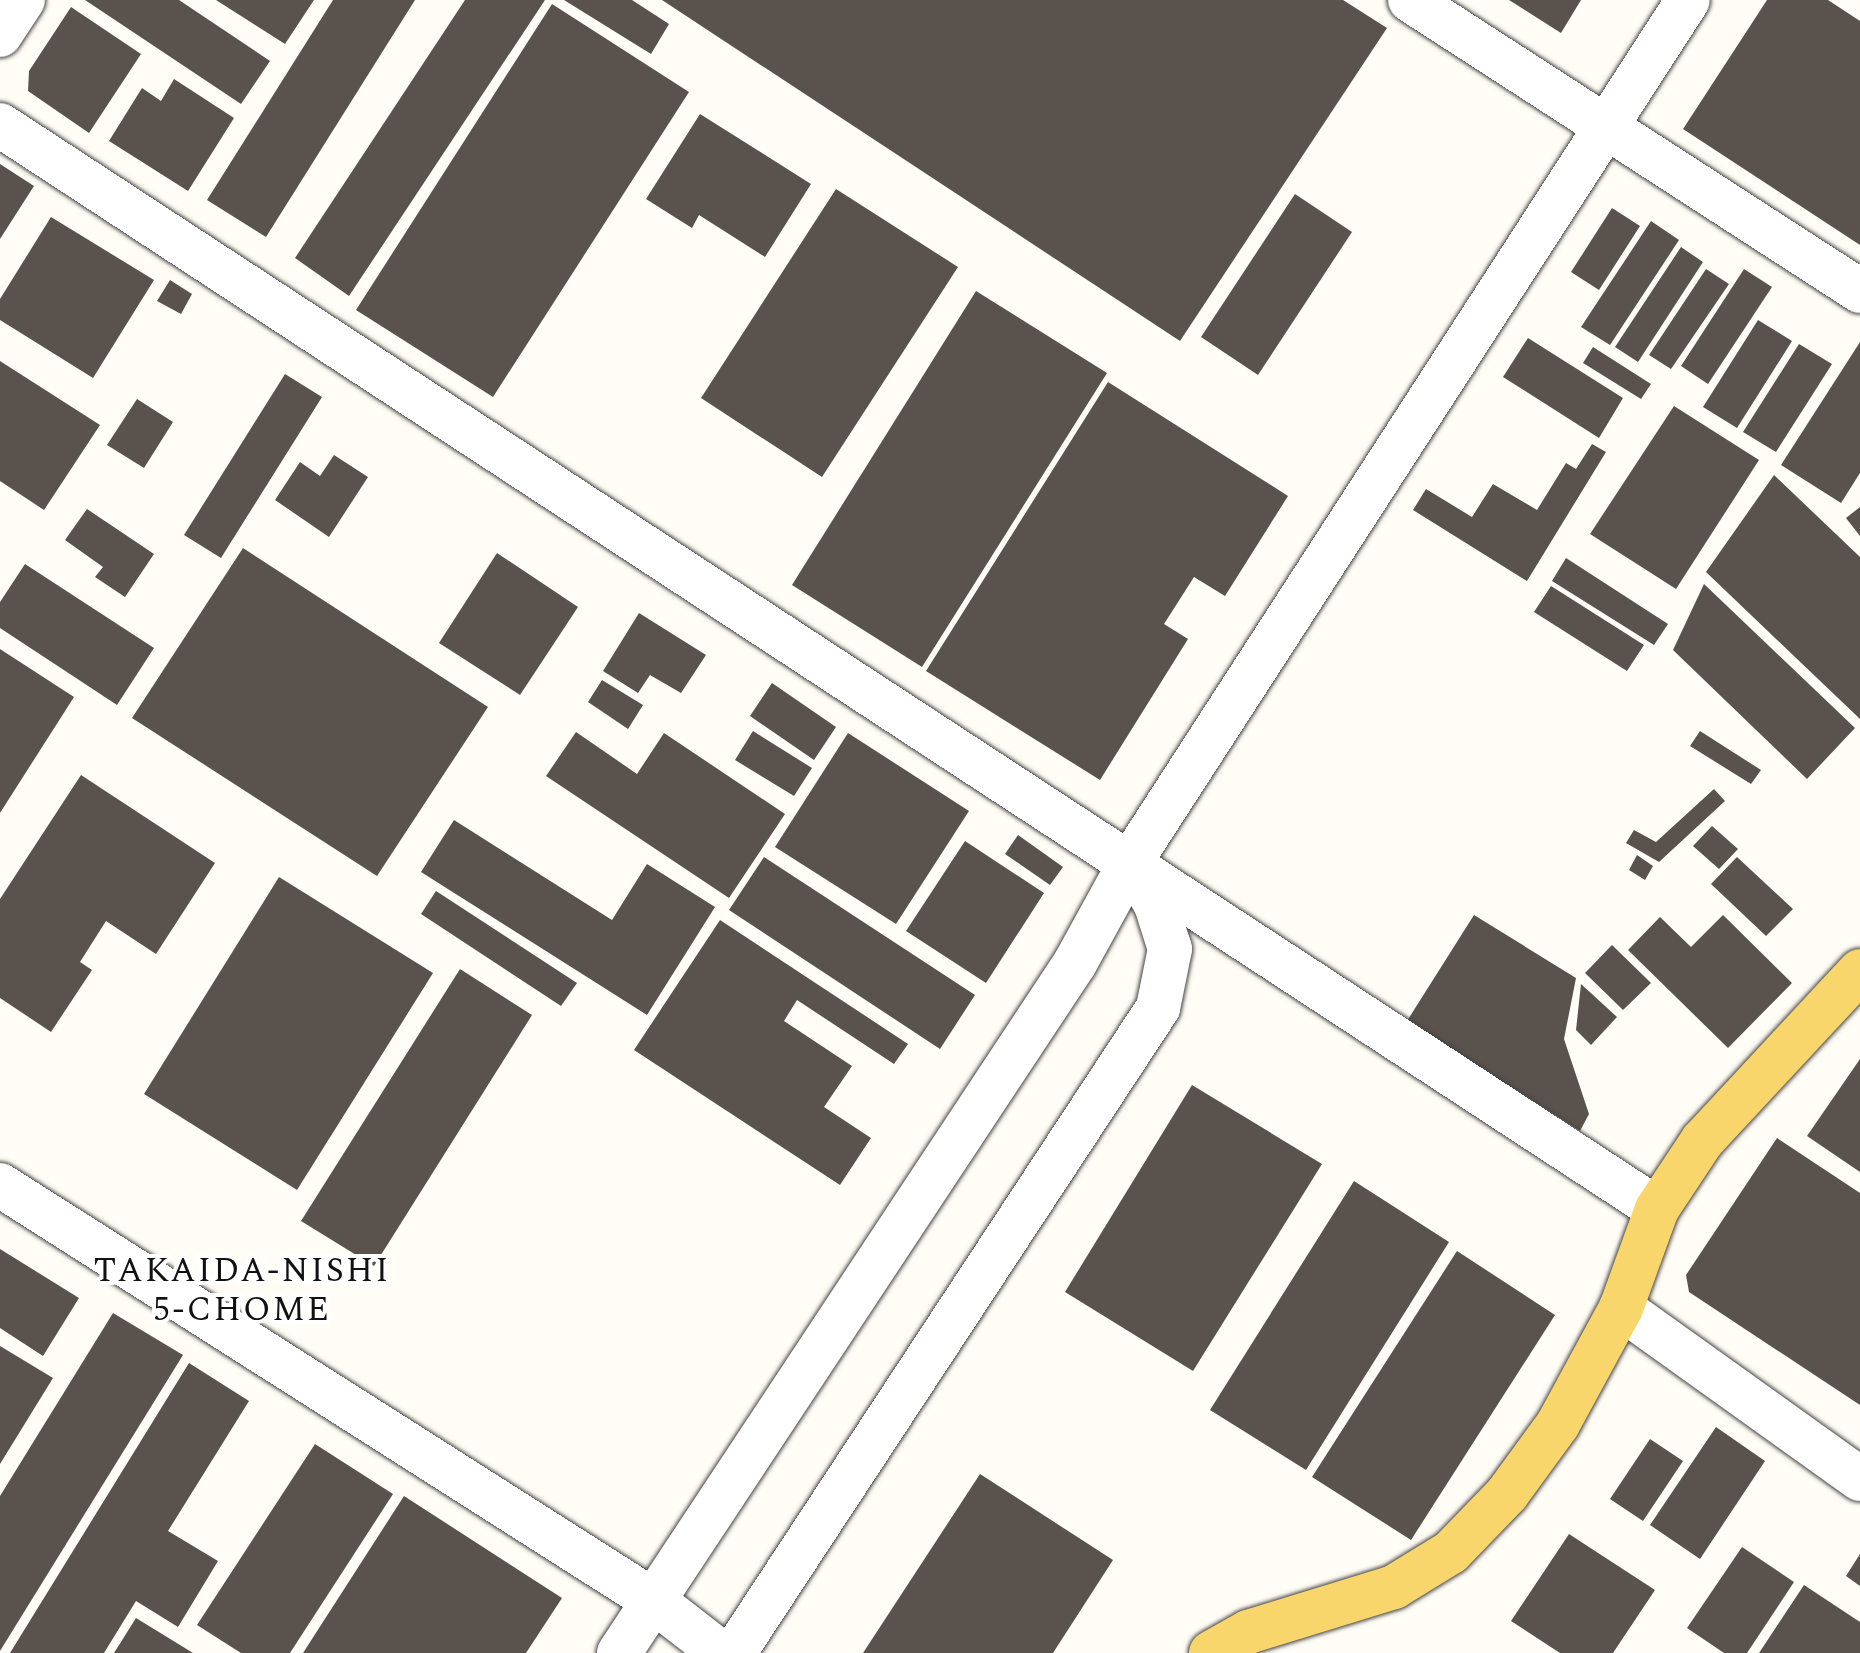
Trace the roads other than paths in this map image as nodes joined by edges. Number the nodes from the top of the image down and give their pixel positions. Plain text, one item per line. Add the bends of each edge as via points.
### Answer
1 (23, 0) edge
2 (1410, 0) edge
3 (1688, 0) edge
4 (0, 35) edge
5 (0, 125) edge
6 (1604, 127) junction
7 (1860, 291) edge
8 (1131, 861) junction
9 (1860, 971) edge
10 (0, 1185) edge
11 (1657, 1209) junction
12 (1621, 1308) junction
13 (1860, 1479) edge
14 (654, 1601) junction
15 (619, 1653) edge
16 (721, 1653) edge
17 (734, 1653) edge
18 (1211, 1653) edge

1 - 4 street
2 - 6 street
3 - 6 street
5 - 8 street
6 - 7 street
6 - 8 street
8 - 11 street
8 - 14 street via 1075,963
8 - 17 street via 1156,905 1170,949 1158,1008
9 - 11 main road via 1702,1141
10 - 14 street
11 - 12 main road
12 - 13 street
12 - 18 main road via 1558,1424 1507,1494 1451,1552 1394,1587 1248,1632
14 - 15 street
14 - 16 street

